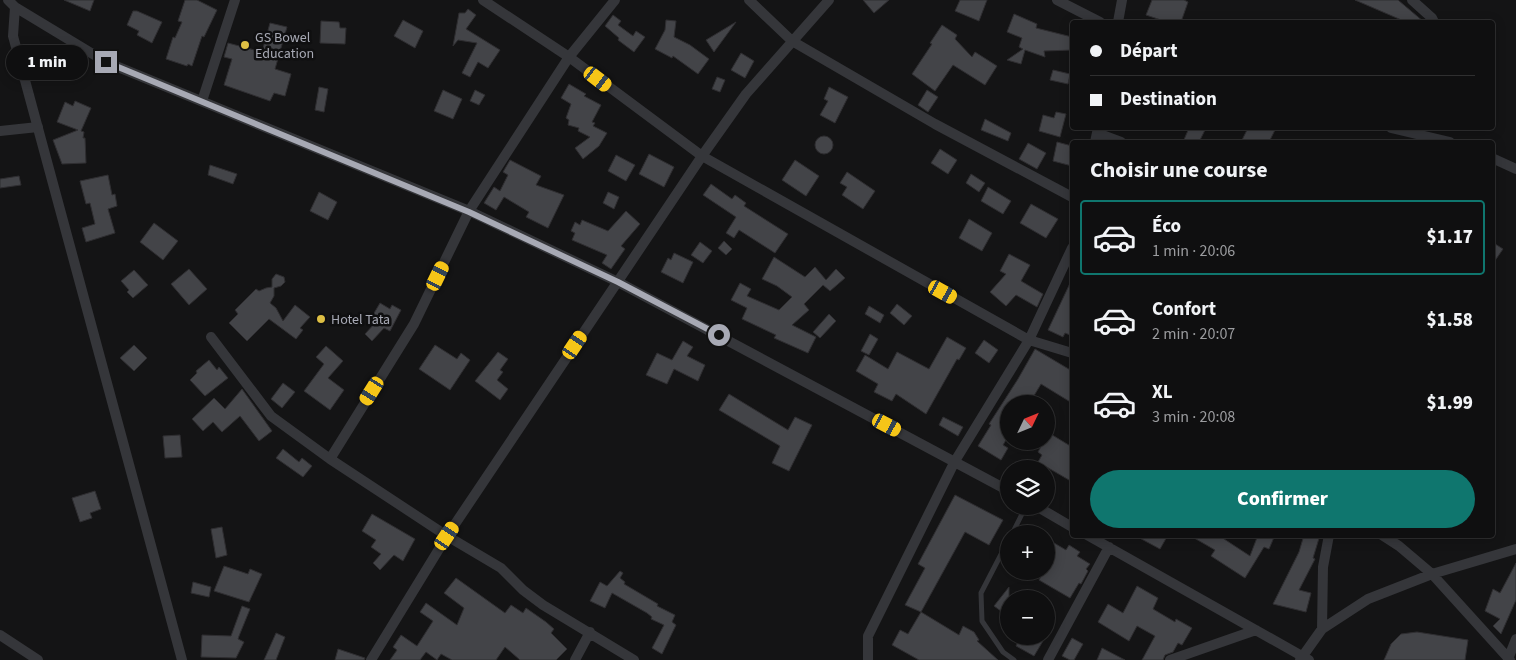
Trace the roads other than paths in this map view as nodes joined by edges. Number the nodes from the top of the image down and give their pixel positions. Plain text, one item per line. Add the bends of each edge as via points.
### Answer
1 (235, 0) edge
2 (483, 0) edge
3 (615, 0) edge
4 (749, 0) edge
5 (829, 0) edge
6 (1057, 0) edge
7 (1122, 0) edge
8 (1412, 0) edge
9 (11, 4) edge
10 (1096, 20) edge
11 (1118, 20) edge
12 (1433, 20) edge
13 (792, 41) junction
14 (569, 57) junction
15 (202, 101) junction
16 (38, 127) junction
17 (1399, 130) edge
18 (0, 132) edge
19 (1097, 134) edge
20 (1115, 140) edge
21 (1442, 140) edge
22 (702, 156) junction
23 (1495, 159) edge
24 (1516, 169) edge
25 (1070, 196) edge
26 (469, 212) junction
27 (1070, 252) edge
28 (618, 282) junction
29 (211, 337) dead end
30 (1029, 340) junction
31 (1070, 352) edge
32 (330, 459) junction
33 (955, 461) junction
34 (1000, 486) edge
35 (1051, 515) edge
36 (1070, 526) edge
37 (447, 536) junction
38 (1092, 538) edge
39 (1328, 538) edge
40 (1387, 538) edge
41 (1109, 547) junction
42 (1516, 550) edge
43 (1000, 556) edge
44 (1432, 574) junction
45 (1322, 629) junction
46 (1256, 630) junction
47 (590, 632) junction
48 (0, 635) edge
49 (1516, 638) edge
50 (1304, 659) edge
51 (1509, 659) edge
52 (38, 660) edge
53 (182, 660) edge
54 (371, 660) edge
55 (575, 660) edge
56 (634, 660) edge
57 (868, 660) edge
58 (1014, 660) edge
59 (1048, 660) edge
60 (1170, 660) edge

1 - 15 street
2 - 14 street
3 - 14 street
4 - 13 street
5 - 13 street
6 - 10 street
7 - 11 street
8 - 12 street
9 - 15 street via 106,62
9 - 16 street via 13,36
13 - 22 street via 746,94
13 - 25 street
14 - 22 street
14 - 26 street
15 - 26 street
16 - 18 street
16 - 53 street
17 - 21 street
19 - 20 street
22 - 28 street
22 - 30 street
23 - 24 street
26 - 28 street
26 - 32 street via 414,324
27 - 30 street
28 - 33 street
28 - 37 street
29 - 32 street via 271,416
30 - 31 street
30 - 33 street
32 - 37 street
33 - 34 street
33 - 57 street via 868,636
35 - 36 street
37 - 47 street via 501,568 543,605
37 - 54 street
38 - 41 street
39 - 45 street via 1322,567
40 - 44 street
41 - 46 street
41 - 59 street
42 - 44 street
43 - 58 lane via 981,593 982,621 1004,652
44 - 45 street via 1368,599
44 - 51 street
45 - 50 street
46 - 50 street
46 - 60 street
47 - 55 street
47 - 56 street
48 - 52 street
49 - 51 street

